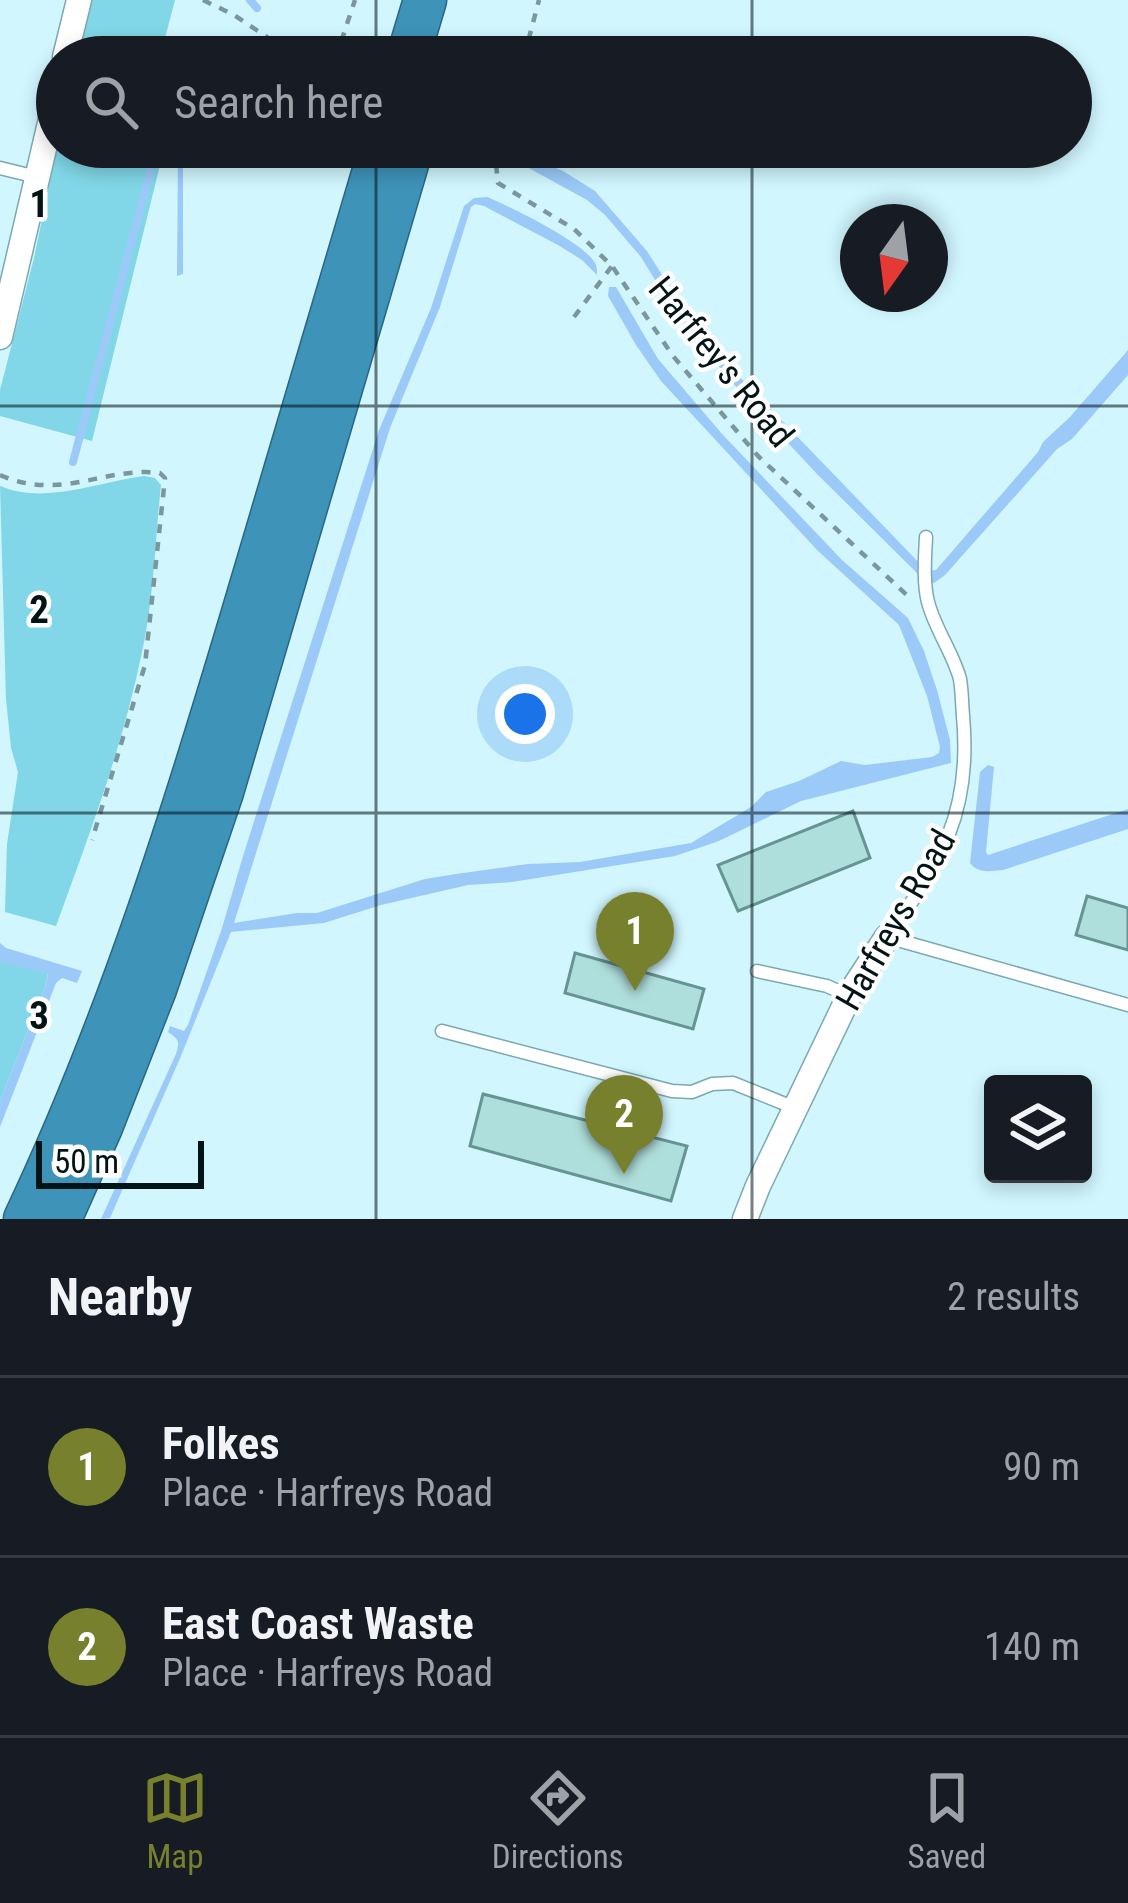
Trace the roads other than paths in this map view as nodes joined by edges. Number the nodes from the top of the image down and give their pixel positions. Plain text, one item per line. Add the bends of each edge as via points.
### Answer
1 (79, 0) edge
2 (424, 0) edge
3 (455, 0) edge
4 (70, 36) edge
5 (414, 36) edge
6 (444, 36) edge
7 (0, 168) edge
8 (40, 168) edge
9 (375, 168) edge
10 (406, 168) edge
11 (38, 177) junction
12 (0, 337) edge
13 (926, 537) dead end
14 (887, 937) junction
15 (757, 971) dead end
16 (849, 996) junction
17 (1128, 1005) edge
18 (442, 1031) dead end
19 (795, 1108) junction
20 (25, 1219) edge
21 (60, 1219) edge
22 (745, 1219) edge

1 - 4 street
2 - 5 highway
3 - 6 highway
7 - 11 lane
8 - 11 street
9 - 20 highway via 187,801 129,972
10 - 21 highway via 222,792 148,1009
11 - 12 street
13 - 14 lane, Harfreys Road via 927,595 959,679 964,777 944,847
14 - 16 street, Harfreys Road
14 - 17 lane
15 - 16 lane
16 - 19 street, Harfreys Road
18 - 19 lane via 672,1091 733,1083
19 - 22 street, Harfreys Road

